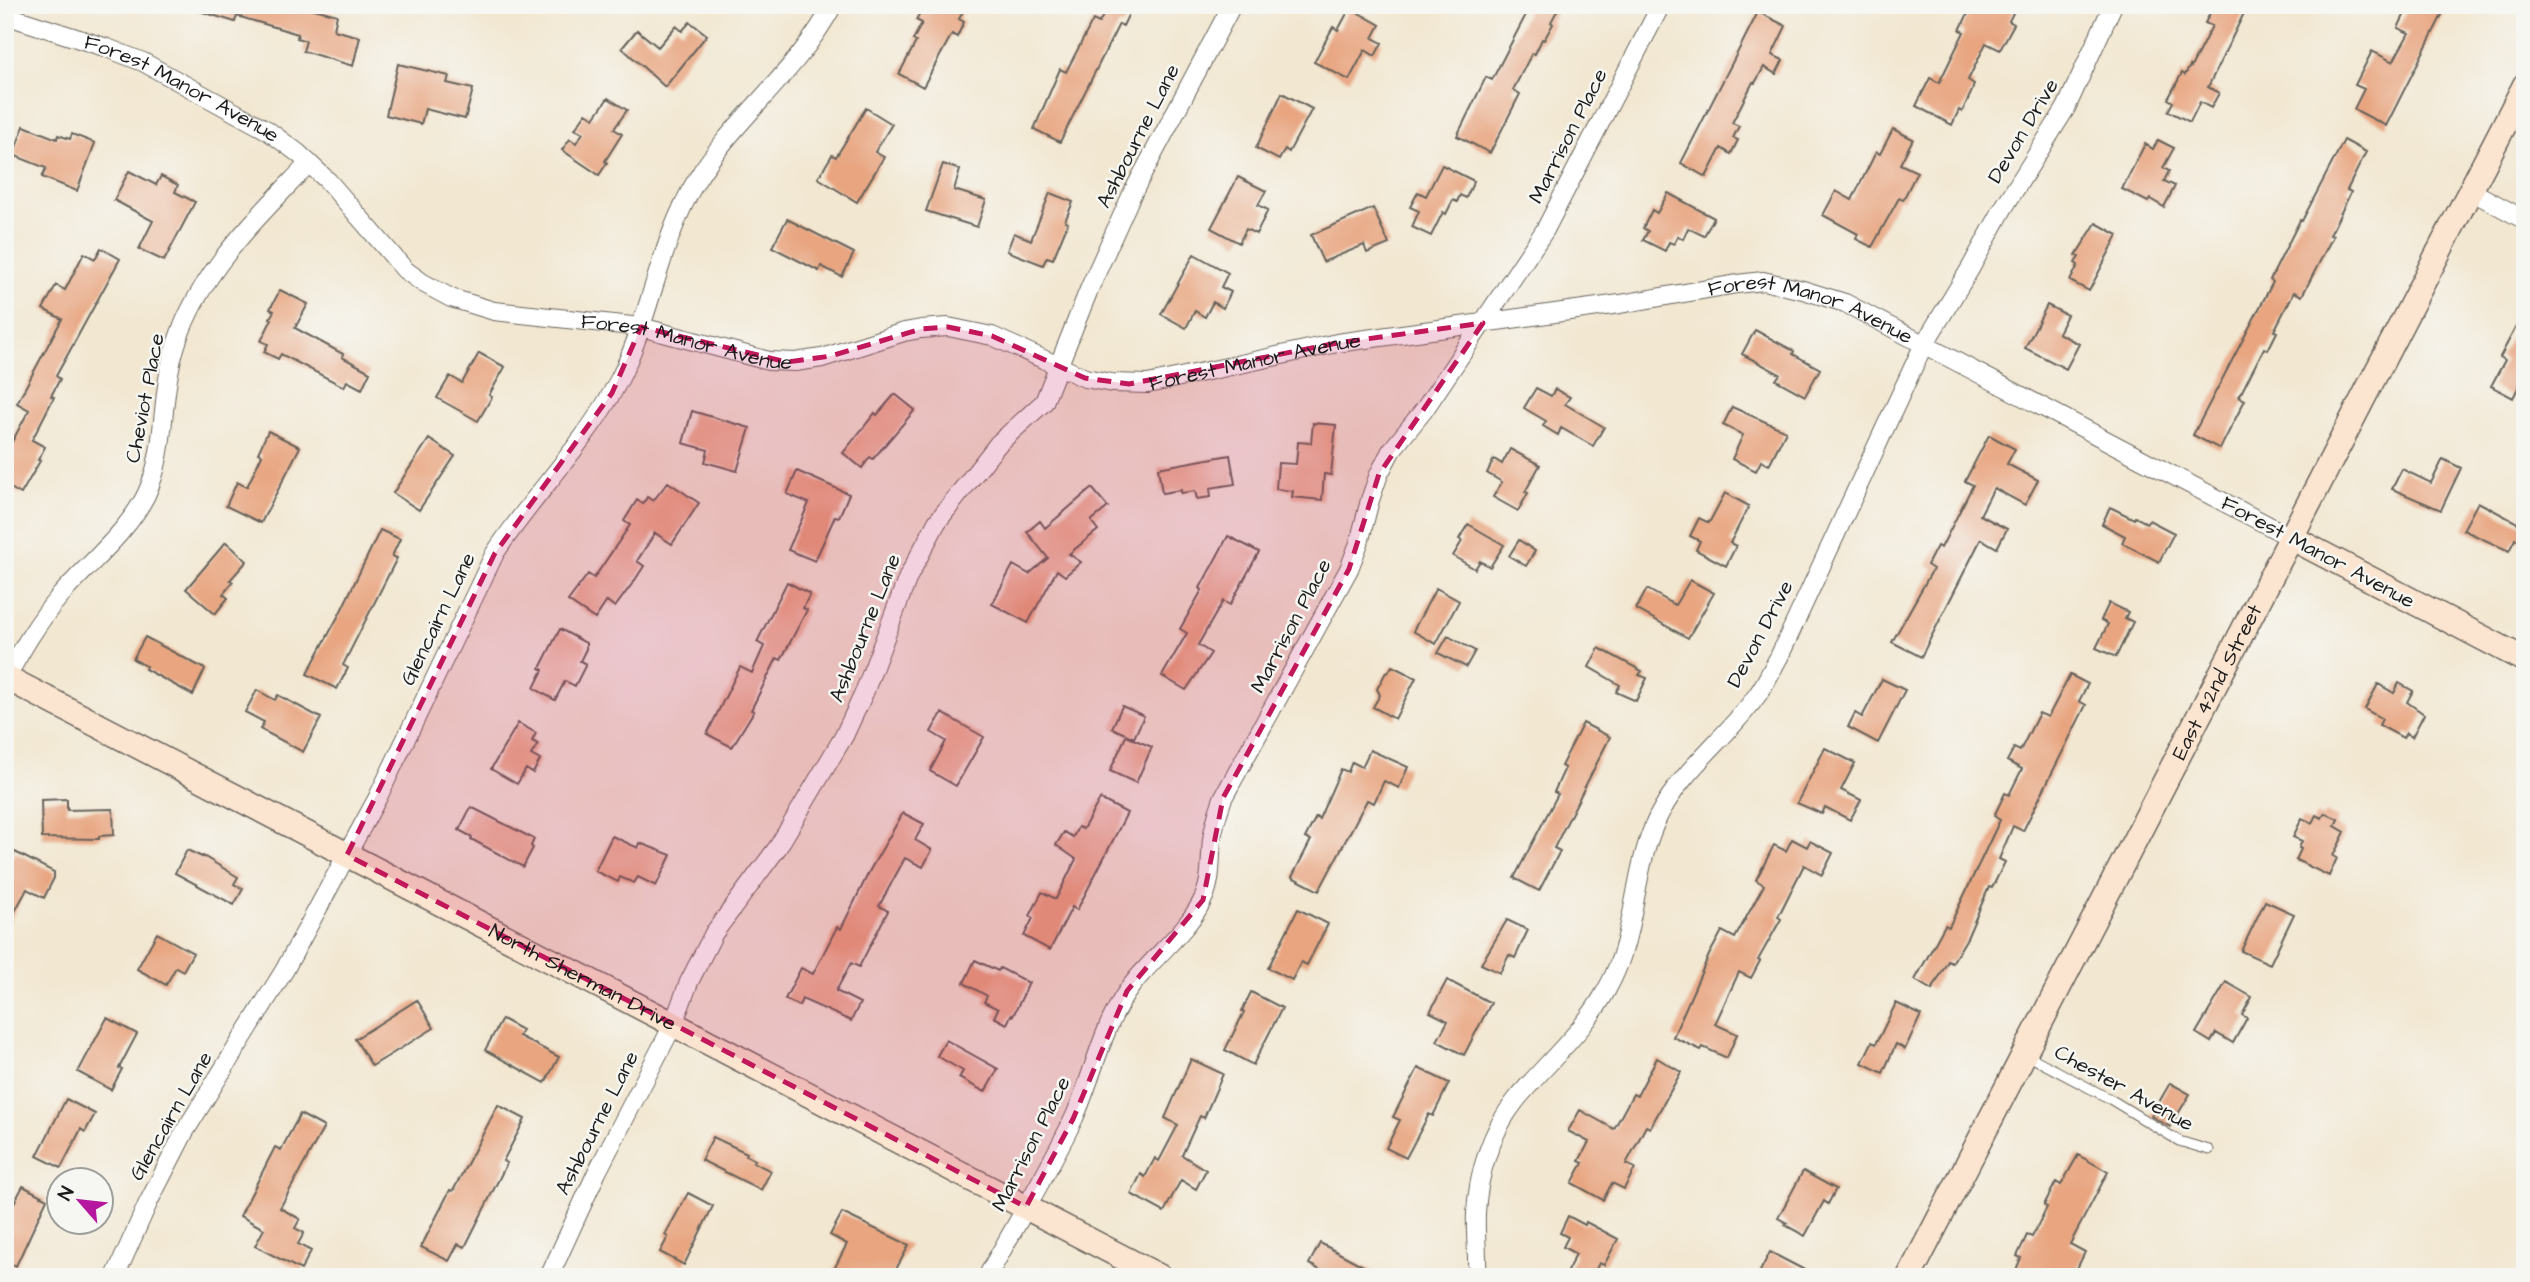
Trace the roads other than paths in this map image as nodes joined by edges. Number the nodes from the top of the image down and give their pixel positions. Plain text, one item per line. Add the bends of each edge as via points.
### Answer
1 (833, 5) edge
2 (1232, 5) edge
3 (1661, 5) edge
4 (2113, 5) edge
5 (5, 15) edge
6 (2525, 85) edge
7 (309, 163) junction
8 (2469, 191) junction
9 (2525, 219) edge
10 (1483, 323) junction
11 (641, 327) junction
12 (1923, 346) junction
13 (1058, 367) junction
14 (2292, 538) junction
15 (2525, 660) edge
16 (6, 678) edge
17 (347, 855) junction
18 (673, 1025) junction
19 (2025, 1054) junction
20 (2209, 1150) dead end
21 (1026, 1207) junction
22 (115, 1277) edge
23 (549, 1277) edge
24 (986, 1277) edge
25 (1160, 1277) edge
26 (1477, 1277) edge
27 (1909, 1277) edge

1 - 11 street, Glencairn Lane via 803,53 725,140 698,178 677,220
2 - 13 street, Ashbourne Lane via 1132,194
3 - 10 street, Marrison Place via 1545,230
4 - 12 street, Devon Drive via 2066,108
5 - 7 street, Forest Manor Avenue via 142,62 253,122
6 - 8 street, East 42nd Street
7 - 11 street, Forest Manor Avenue via 400,265 436,292 494,311
7 - 16 street, Cheviot Place via 238,238 205,281 184,321 173,356 156,471 145,496 48,611
8 - 9 street
8 - 14 street, East 42nd Street
10 - 12 street, Forest Manor Avenue via 1763,281 1845,303
10 - 13 street, Forest Manor Avenue via 1337,343 1148,384 1102,382
10 - 21 street, Marrison Place via 1379,474 1349,569 1223,798 1203,900 1118,1006 1073,1119
11 - 13 street, Forest Manor Avenue via 743,356 787,362 831,356 920,328 948,327 992,337
11 - 17 street, Glencairn Lane via 612,393 592,424 495,553
12 - 14 street, Forest Manor Avenue
12 - 26 street, Devon Drive via 1779,657 1758,694 1676,788 1657,820 1645,854 1629,938 1608,989 1501,1124 1486,1158 1478,1194
13 - 18 street, Ashbourne Lane via 1044,402 998,444 937,522 908,577 844,736 778,847 714,933
14 - 15 street, Forest Manor Avenue
14 - 19 street, East 42nd Street
16 - 17 street, North Sherman Drive
17 - 18 street, North Sherman Drive
17 - 22 street, Glencairn Lane via 284,971 185,1131
18 - 21 street, North Sherman Drive
18 - 23 street, Ashbourne Lane via 597,1171
19 - 20 lane, Chester Avenue via 2179,1141
19 - 27 street, East 42nd Street
21 - 24 street, Marrison Place
21 - 25 street, North Sherman Drive

